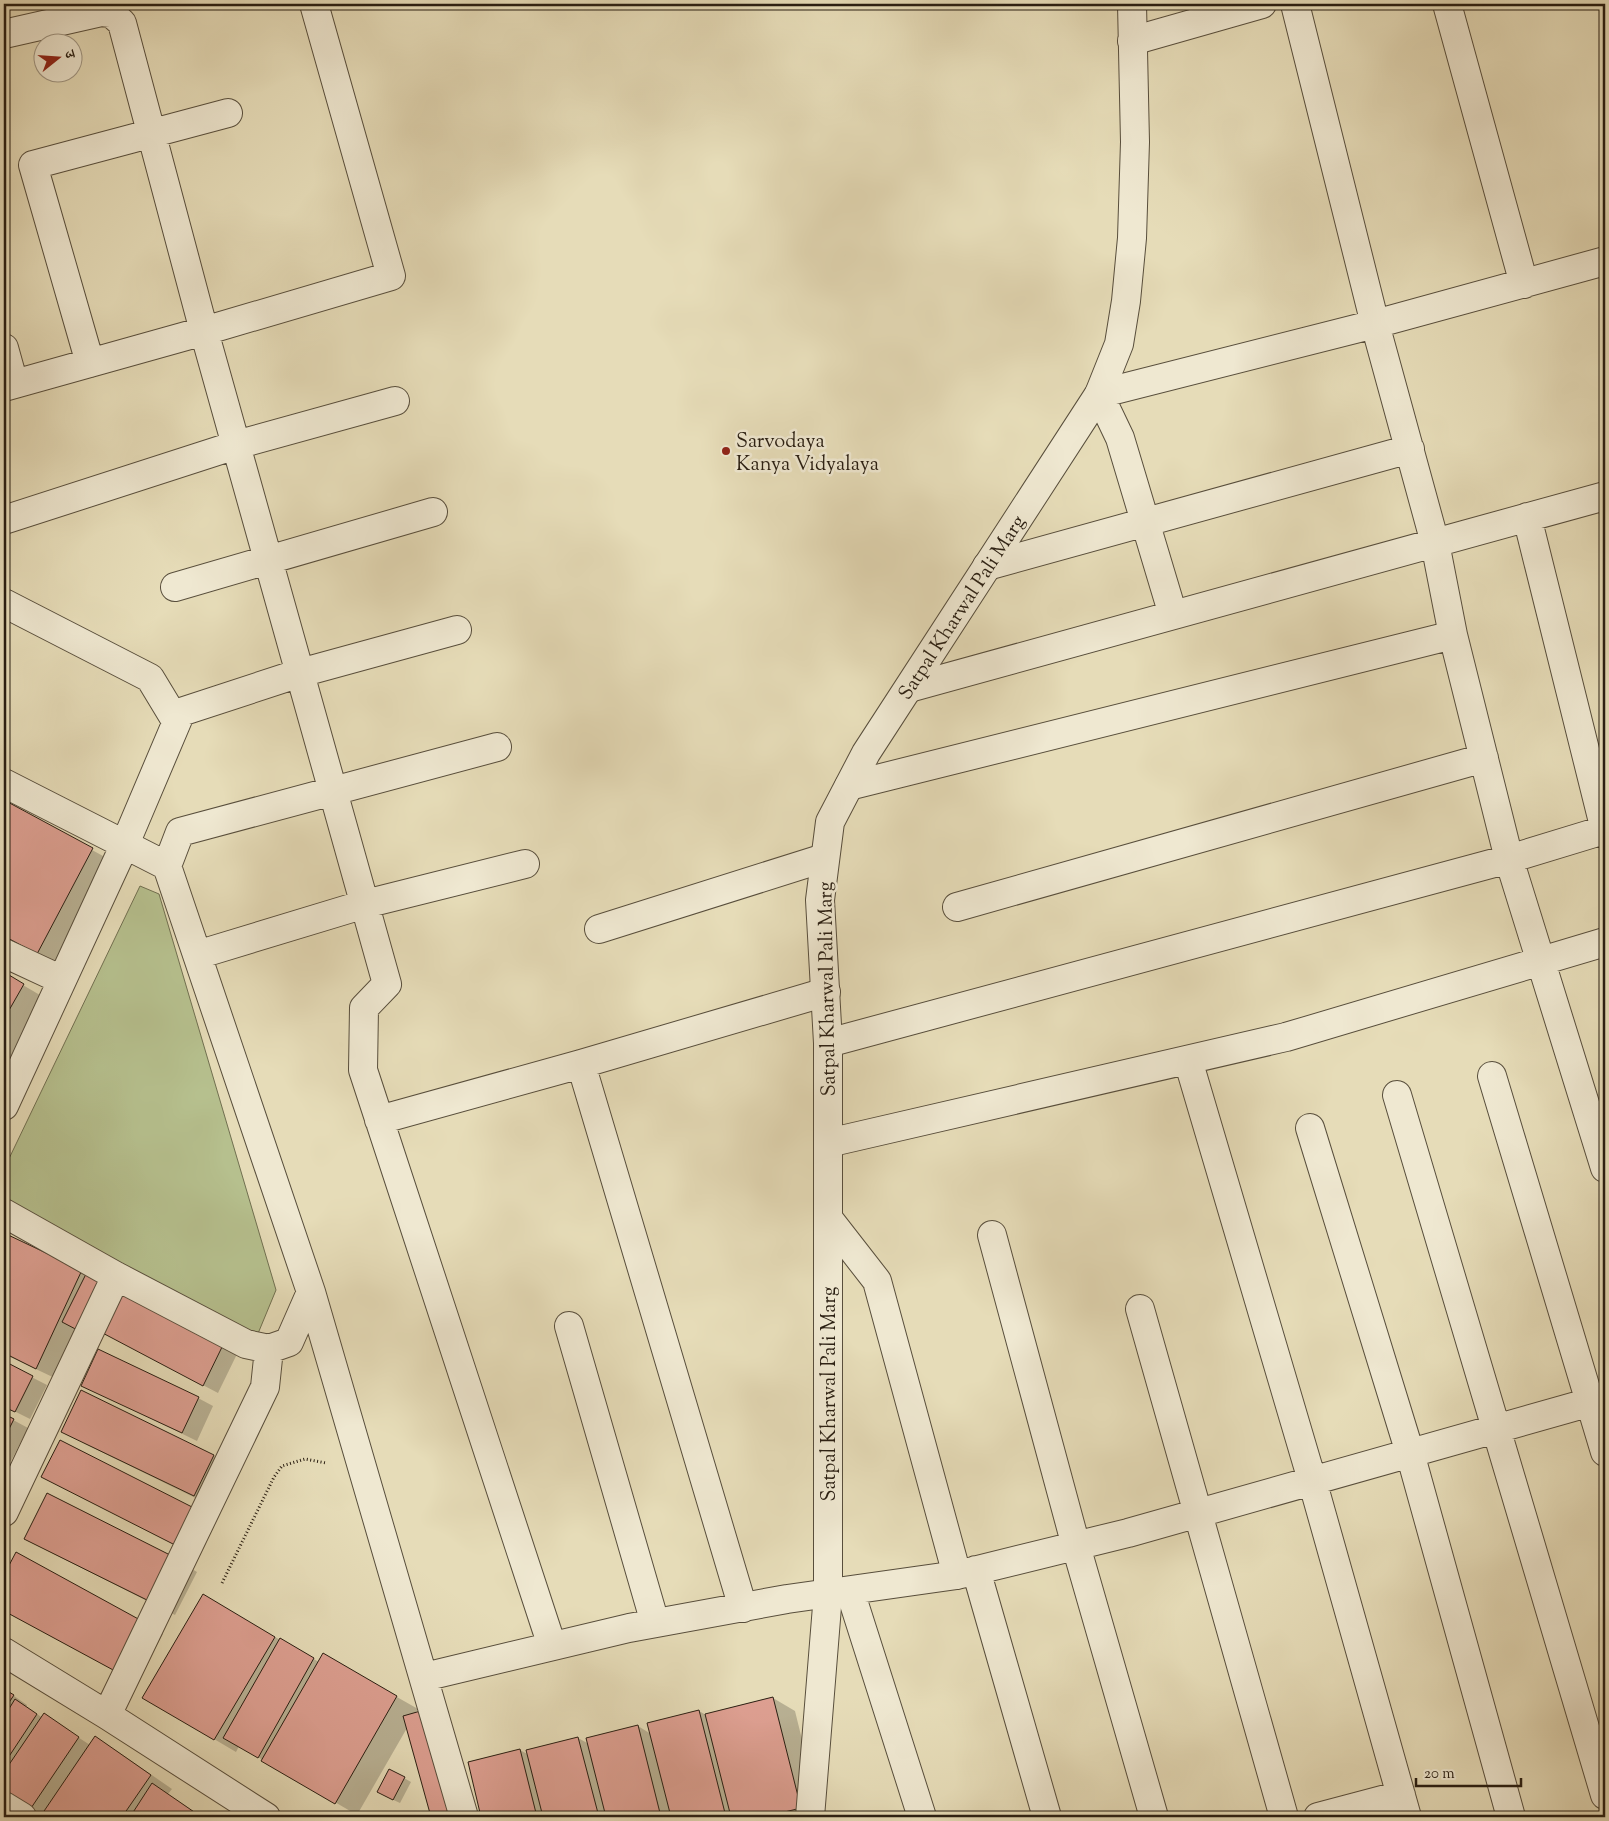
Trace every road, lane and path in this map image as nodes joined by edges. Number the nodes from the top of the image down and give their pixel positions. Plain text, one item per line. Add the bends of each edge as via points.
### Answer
1 (314, 4) edge
2 (1132, 4) edge
3 (1262, 4) edge
4 (1295, 4) edge
5 (1447, 4) edge
6 (4, 34) edge
7 (1132, 41) junction
8 (228, 113) dead end
9 (152, 133) junction
10 (1605, 261) edge
11 (1524, 284) junction
12 (1375, 324) junction
13 (204, 331) junction
14 (4, 348) edge
15 (90, 362) junction
16 (9, 385) edge
17 (1099, 394) junction
18 (395, 401) dead end
19 (236, 445) junction
20 (1410, 449) junction
21 (1605, 496) edge
22 (433, 512) dead end
23 (1527, 518) junction
24 (4, 520) edge
25 (1145, 522) junction
26 (1435, 543) junction
27 (268, 559) junction
28 (987, 566) junction
29 (175, 587) dead end
30 (4, 603) edge
31 (1173, 615) junction
32 (457, 630) dead end
33 (1453, 635) junction
34 (300, 673) junction
35 (909, 688) junction
36 (176, 721) junction
37 (497, 747) dead end
38 (1484, 758) junction
39 (4, 783) edge
40 (849, 786) junction
41 (333, 791) junction
42 (1605, 832) edge
43 (125, 844) junction
44 (824, 858) junction
45 (1509, 860) junction
46 (525, 864) dead end
47 (167, 866) junction
48 (365, 904) junction
49 (957, 907) dead end
50 (599, 929) dead end
51 (1605, 942) edge
52 (4, 953) edge
53 (197, 955) junction
54 (1541, 962) junction
55 (62, 980) junction
56 (826, 992) junction
57 (828, 1043) junction
58 (1188, 1060) junction
59 (581, 1064) junction
60 (1492, 1076) dead end
61 (1398, 1095) dead end
62 (4, 1106) edge
63 (379, 1120) junction
64 (1310, 1128) dead end
65 (828, 1143) junction
66 (1605, 1168) edge
67 (4, 1213) edge
68 (828, 1218) junction
69 (992, 1235) dead end
70 (116, 1276) junction
71 (311, 1292) junction
72 (1140, 1309) dead end
73 (569, 1326) dead end
74 (269, 1349) junction
75 (1598, 1400) edge
76 (1497, 1428) junction
77 (1605, 1452) edge
78 (1410, 1453) junction
79 (331, 1469) dead end
80 (1312, 1480) junction
81 (4, 1512) edge
82 (1197, 1513) junction
83 (1076, 1546) junction
84 (966, 1573) junction
85 (222, 1583) dead end
86 (839, 1592) junction
87 (743, 1608) junction
88 (655, 1623) junction
89 (552, 1646) junction
90 (4, 1652) edge
91 (424, 1677) junction
92 (107, 1715) junction
93 (1605, 1795) edge
94 (4, 1806) edge
95 (1404, 1806) edge
96 (22, 1817) edge
97 (266, 1817) edge
98 (464, 1817) edge
99 (810, 1817) edge
100 (922, 1817) edge
101 (1047, 1817) edge
102 (1154, 1817) edge
103 (1284, 1817) edge
104 (1318, 1817) edge
105 (1510, 1817) edge

1 - 13 street via 391,276
2 - 7 street, Satpal Kharwal Pali Marg
3 - 7 street
4 - 12 street
5 - 11 street
6 - 9 street via 101,12 111,13 122,23
7 - 17 street, Satpal Kharwal Pali Marg via 1135,142 1127,292 1119,344
8 - 9 street
9 - 13 street
9 - 15 street via 33,165
10 - 11 street
11 - 12 street
12 - 17 street
12 - 20 street
13 - 15 street
13 - 19 street
14 - 16 street
15 - 16 street
17 - 25 street via 1120,438
17 - 28 street, Satpal Kharwal Pali Marg
18 - 19 street
19 - 24 street
19 - 27 street
20 - 25 street
20 - 26 street
21 - 23 street
22 - 27 street
23 - 26 street
23 - 42 street
25 - 28 street
25 - 31 street
26 - 31 street
26 - 33 street
27 - 29 street
27 - 34 street
28 - 35 street, Satpal Kharwal Pali Marg
30 - 36 street via 150,678
31 - 35 street
32 - 34 street
33 - 38 street
33 - 40 street
34 - 36 street via 181,712
34 - 41 street
35 - 40 street, Satpal Kharwal Pali Marg via 866,753
36 - 43 street
37 - 41 street
38 - 45 street
38 - 49 street
39 - 43 street
40 - 44 street, Satpal Kharwal Pali Marg via 830,822
41 - 47 street via 180,832
41 - 48 street
42 - 45 street
43 - 47 street
43 - 55 street
44 - 50 street
44 - 56 street, Satpal Kharwal Pali Marg via 820,900
45 - 54 street
45 - 57 street
46 - 48 street
47 - 53 street
48 - 53 street
48 - 63 street via 387,984 364,1008 363,1070
51 - 54 street
52 - 55 street
53 - 71 street
54 - 58 street via 1286,1037
54 - 66 street
55 - 62 street
56 - 57 street, Satpal Kharwal Pali Marg
56 - 59 street
57 - 65 street, Satpal Kharwal Pali Marg
58 - 65 street
58 - 80 street
59 - 63 street
59 - 87 street
60 - 75 street
61 - 76 street
63 - 89 street
64 - 78 street
65 - 68 street, Satpal Kharwal Pali Marg
67 - 70 street
68 - 84 street via 877,1281
68 - 86 street, Satpal Kharwal Pali Marg
69 - 83 street
70 - 74 street via 246,1344
70 - 81 street
71 - 74 street via 288,1342
71 - 91 street
72 - 82 street
73 - 88 street
74 - 92 street via 265,1388
75 - 76 street
75 - 77 street
76 - 78 street
76 - 93 street
78 - 80 street
78 - 105 street
79 - 85 path via 326,1463 305,1459 282,1466
80 - 82 street
80 - 95 street
82 - 83 street
82 - 103 street
83 - 84 street
83 - 102 street
84 - 86 street
84 - 101 street
86 - 87 street
86 - 99 street, Satpal Kharwal Pali Marg
86 - 100 street
87 - 88 street
88 - 89 street
89 - 91 street
90 - 92 street
91 - 98 street
92 - 97 street
94 - 96 street
95 - 104 street

